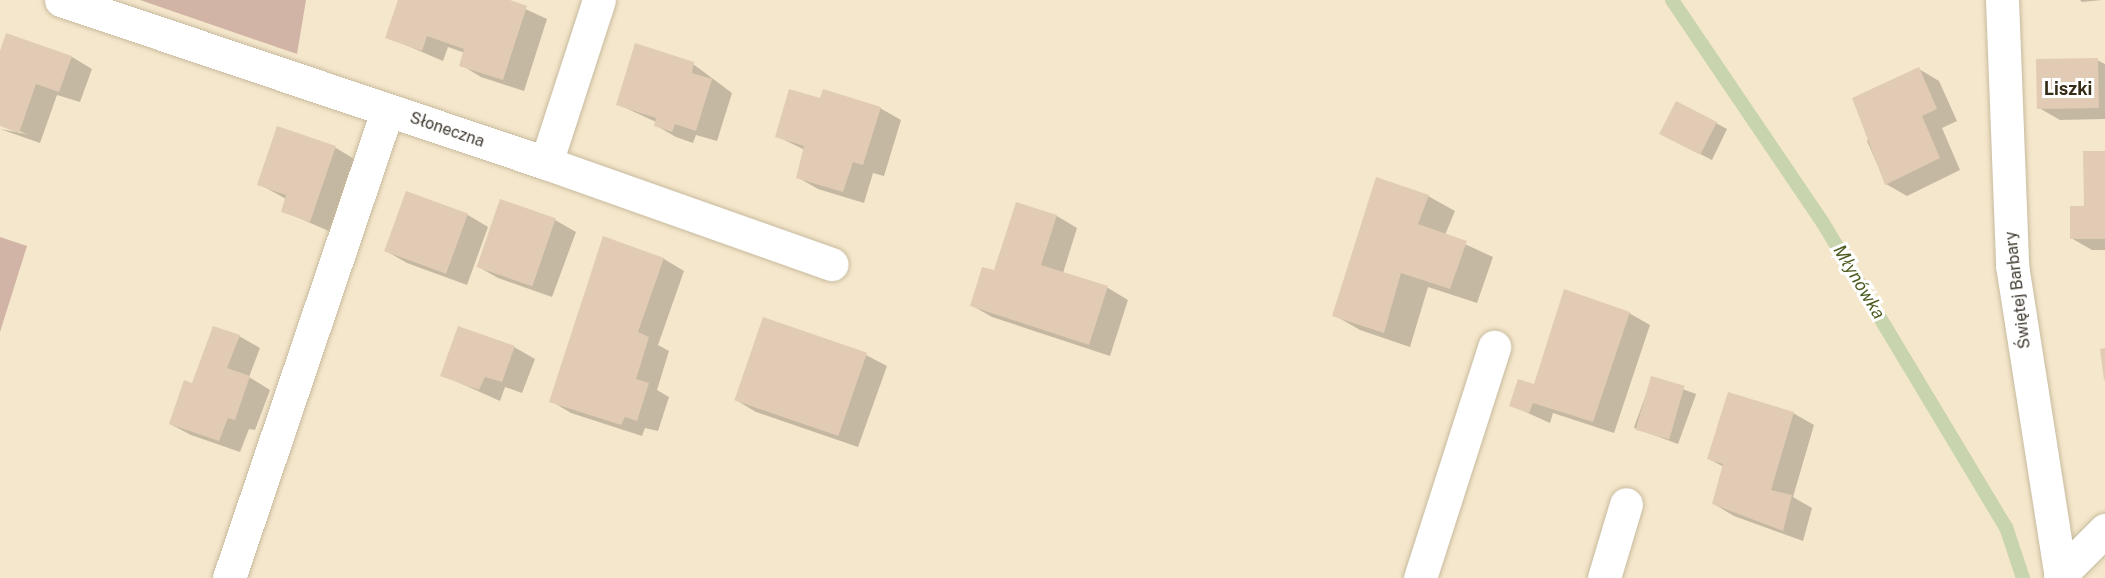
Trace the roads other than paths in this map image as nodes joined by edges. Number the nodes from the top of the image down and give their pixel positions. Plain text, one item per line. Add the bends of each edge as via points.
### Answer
1 (61, 0) edge
2 (598, 0) edge
3 (2002, 0) edge
4 (387, 110) junction
5 (546, 163) junction
6 (832, 264) dead end
7 (1494, 347) dead end
8 (1626, 504) dead end
9 (2105, 530) edge
10 (2060, 576) edge
11 (229, 578) edge
12 (1420, 578) edge
13 (1604, 578) edge

1 - 4 street, Słoneczna
2 - 5 street
3 - 10 street, Świętej Barbary via 2012,266
4 - 5 street, Słoneczna
4 - 11 street
5 - 6 street, Słoneczna
7 - 12 street
8 - 13 street
9 - 10 street

